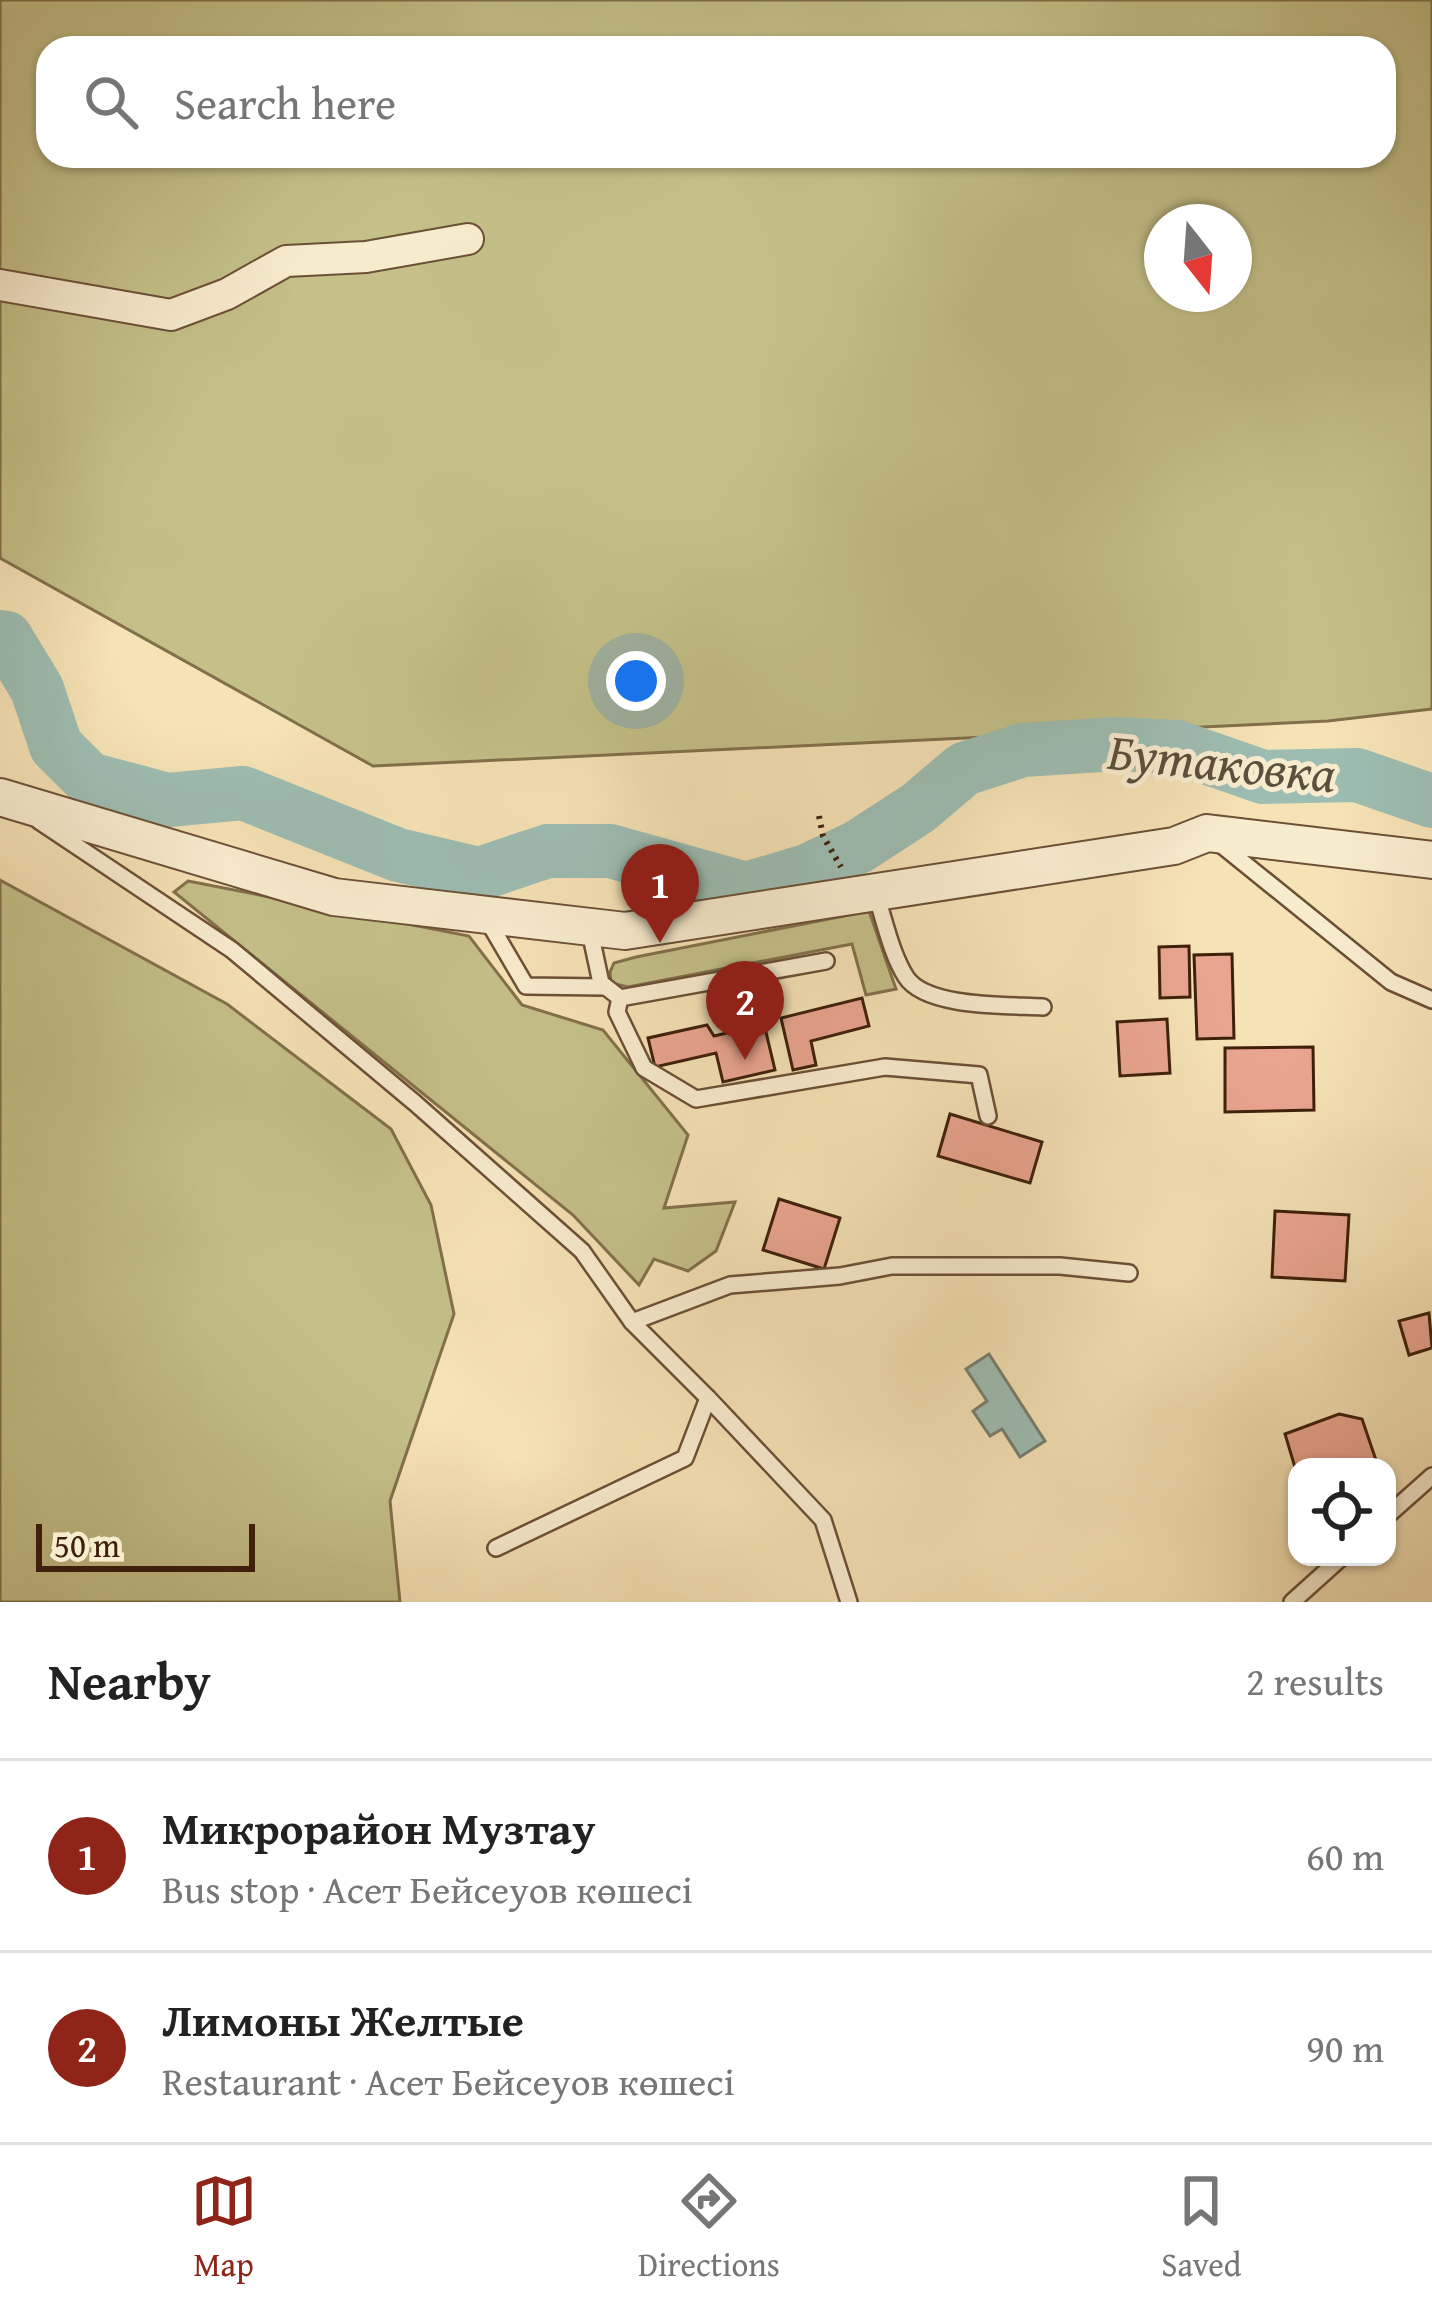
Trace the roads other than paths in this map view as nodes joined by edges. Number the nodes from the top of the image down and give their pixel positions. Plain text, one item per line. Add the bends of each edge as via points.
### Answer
1 (468, 239) dead end
2 (0, 285) edge
3 (3, 798) edge
4 (1208, 833) junction
5 (1432, 860) edge
6 (860, 883) junction
7 (484, 914) junction
8 (589, 927) junction
9 (826, 961) dead end
10 (604, 987) junction
11 (620, 998) junction
12 (1432, 1000) edge
13 (1043, 1007) dead end
14 (988, 1117) dead end
15 (1129, 1273) dead end
16 (632, 1322) junction
17 (708, 1398) junction
18 (1432, 1476) edge
19 (1396, 1508) edge
20 (496, 1547) dead end
21 (1332, 1566) edge
22 (849, 1602) edge
23 (1292, 1602) edge

1 - 2 street via 286,261 171,315
3 - 7 street via 334,897
3 - 16 lane via 232,950 582,1251
4 - 5 street
4 - 6 street via 1174,846
4 - 12 lane via 1391,982
6 - 8 street via 625,931
6 - 13 lane via 922,993
7 - 8 street
7 - 10 lane via 526,986
8 - 10 lane
9 - 11 lane
10 - 11 lane
11 - 14 lane via 617,1012 644,1068 696,1099 885,1067 979,1075
15 - 16 lane via 892,1266 730,1285
16 - 17 lane
17 - 20 lane via 685,1458
17 - 22 lane via 823,1520
18 - 19 lane
21 - 23 lane

